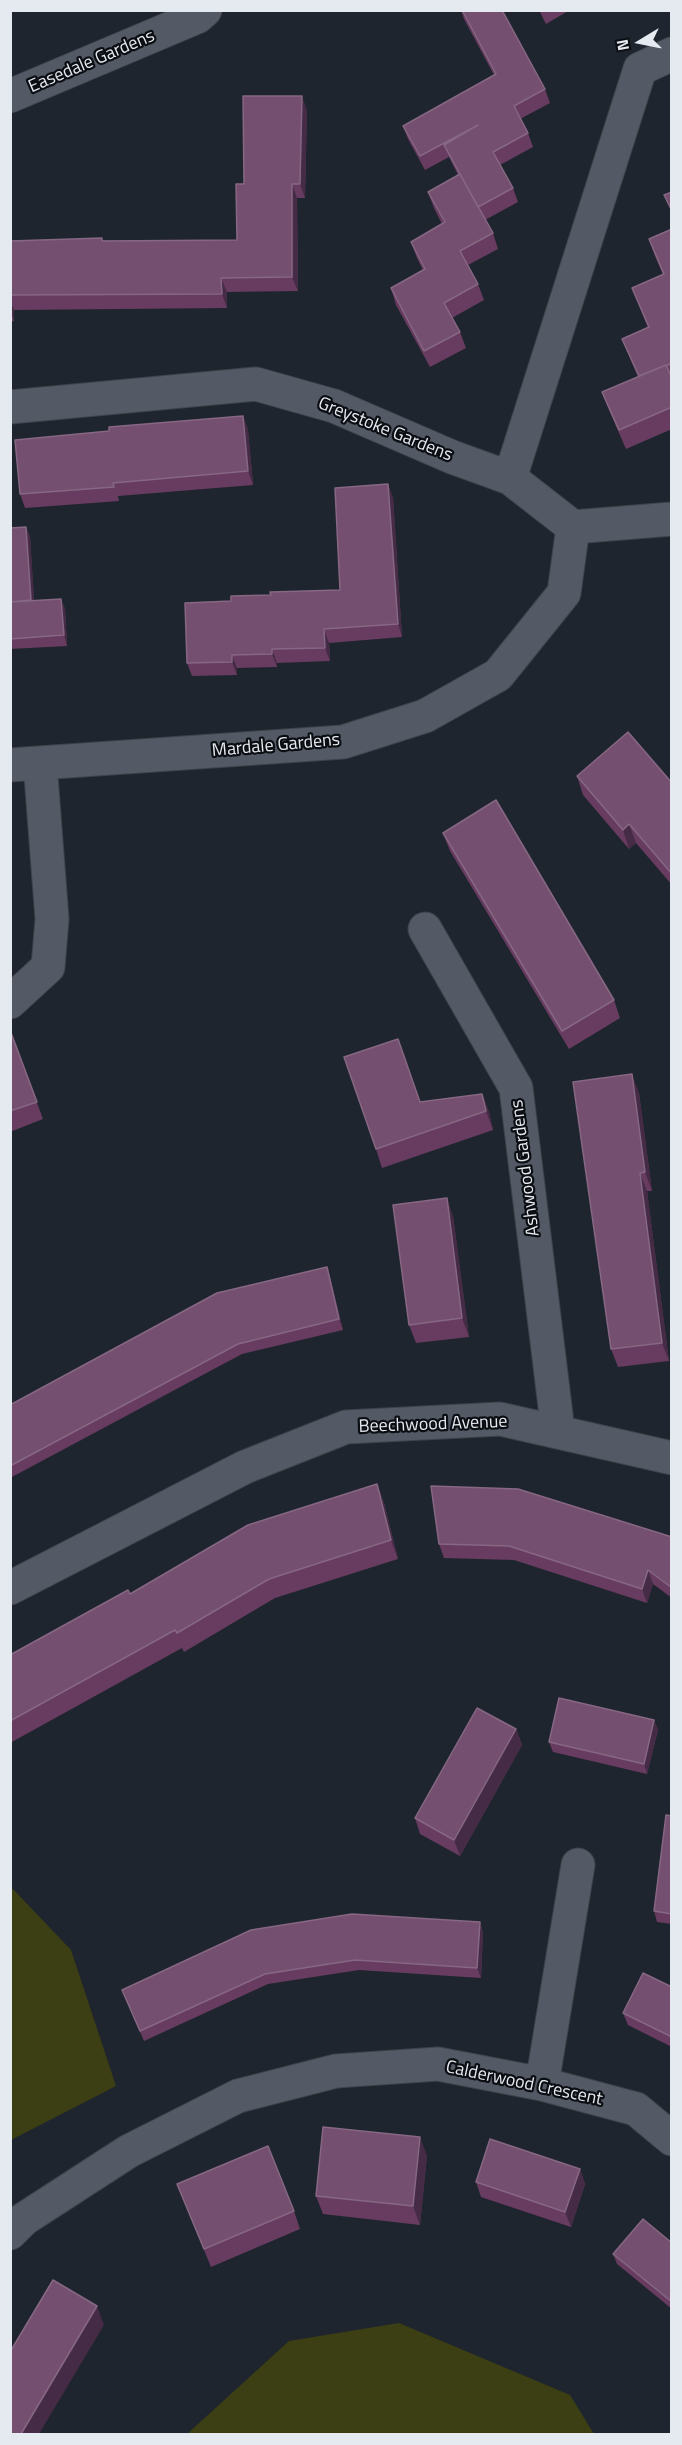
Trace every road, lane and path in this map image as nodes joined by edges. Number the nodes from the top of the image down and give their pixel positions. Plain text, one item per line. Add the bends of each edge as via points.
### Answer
1 (205, 10) edge
2 (672, 54) edge
3 (10, 96) edge
4 (10, 407) edge
5 (510, 478) junction
6 (672, 519) edge
7 (573, 526) junction
8 (25, 764) edge
9 (425, 929) dead end
10 (10, 1002) edge
11 (558, 1431) junction
12 (672, 1458) edge
13 (10, 1588) edge
14 (578, 1865) dead end
15 (542, 2084) junction
16 (672, 2139) edge
17 (10, 2233) edge

1 - 3 street, Easedale Gardens via 197,17
2 - 5 street via 640,69
4 - 5 street, Greystoke Gardens via 256,384 334,406
5 - 7 street, Greystoke Gardens
6 - 7 street
7 - 8 street, Mardale Gardens via 564,593 498,675 425,716 343,742
8 - 10 street via 52,919 48,967
9 - 11 street, Ashwood Gardens via 516,1088
11 - 12 street, Beechwood Avenue
11 - 13 street, Beechwood Avenue via 500,1419 346,1427 245,1467
14 - 15 street
15 - 16 street, Calderwood Crescent via 636,2109
15 - 17 street, Calderwood Crescent via 438,2064 336,2071 238,2096 129,2151 24,2219

